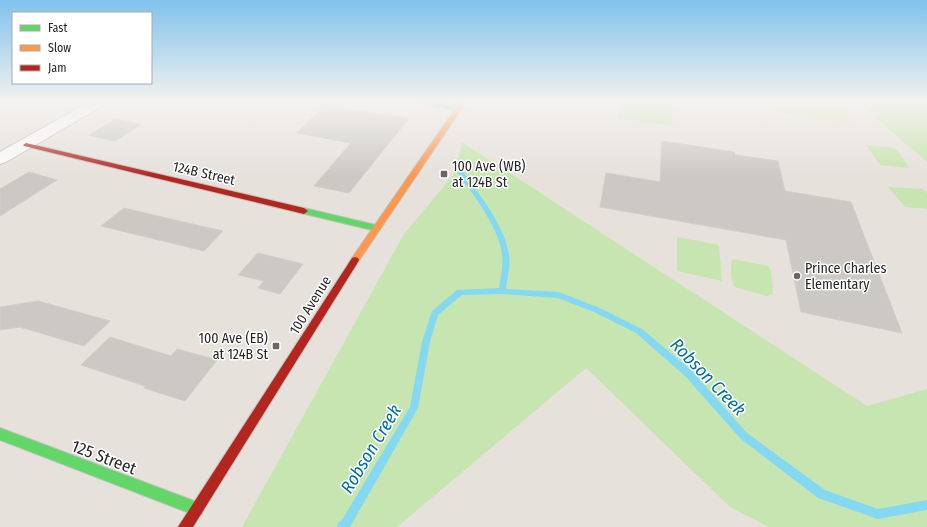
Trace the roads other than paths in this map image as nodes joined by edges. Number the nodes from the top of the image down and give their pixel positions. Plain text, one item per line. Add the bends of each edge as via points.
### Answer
1 (56, 127) edge
2 (447, 127) edge
3 (26, 144) junction
4 (0, 159) edge
5 (376, 228) junction
6 (0, 434) edge
7 (197, 509) junction
8 (185, 527) edge

1 - 3 street
2 - 5 street, 100 Avenue
3 - 4 street
3 - 5 street, 124B Street
5 - 7 street, 100 Avenue
6 - 7 street, 125 Street
7 - 8 street, 100 Avenue

